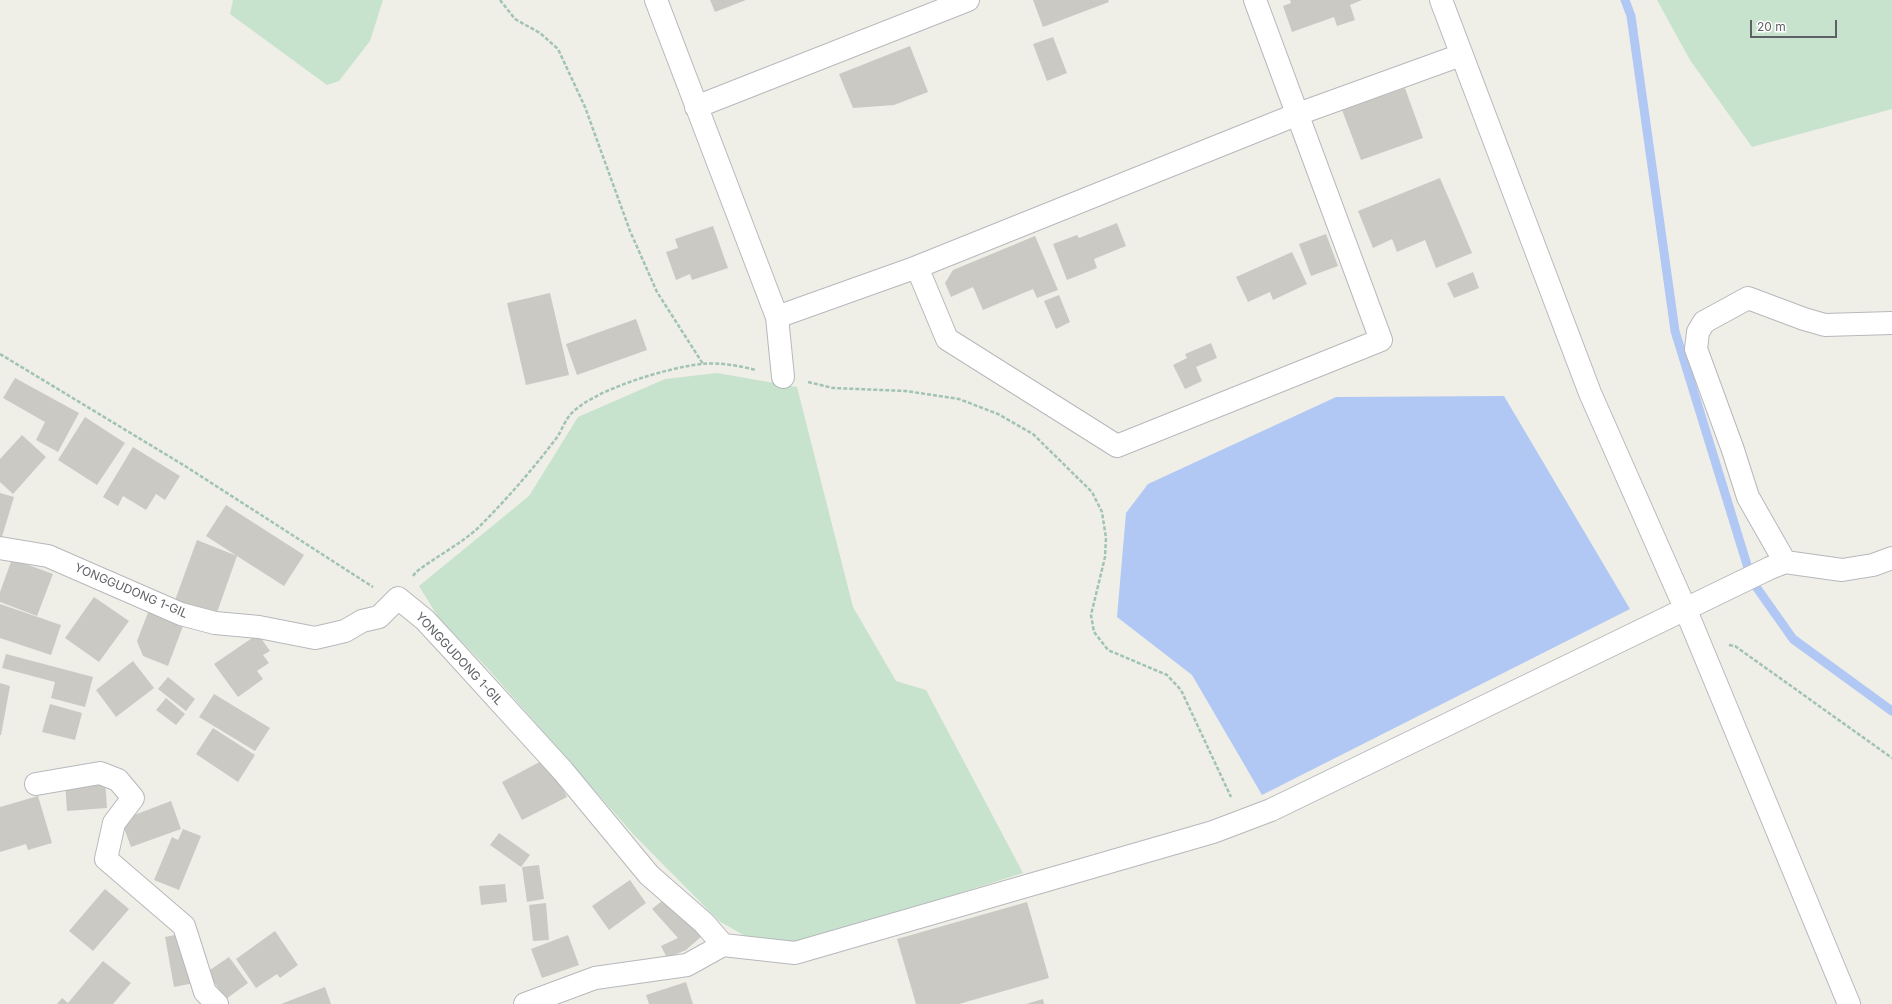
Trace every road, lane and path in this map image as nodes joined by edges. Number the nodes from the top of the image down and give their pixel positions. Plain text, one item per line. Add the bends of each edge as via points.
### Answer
1 (500, 0) edge
2 (656, 0) edge
3 (968, 0) edge
4 (1255, 0) edge
5 (1441, 0) edge
6 (1461, 55) junction
7 (696, 107) junction
8 (1298, 114) junction
9 (917, 267) junction
10 (777, 317) junction
11 (1892, 323) edge
12 (0, 354) edge
13 (703, 364) junction
14 (783, 377) junction
15 (0, 548) edge
16 (1892, 558) edge
17 (1777, 565) junction
18 (398, 598) junction
19 (1685, 608) junction
20 (1698, 641) junction
21 (1892, 758) edge
22 (36, 784) dead end
23 (1242, 820) junction
24 (723, 944) junction
25 (537, 1001) edge
26 (217, 1004) edge
27 (1849, 1004) edge

1 - 13 path via 516,19 540,33 558,49 585,106 630,231 657,292
2 - 7 street
3 - 7 street
4 - 8 street
5 - 6 street
6 - 8 street
6 - 19 street via 1590,393
7 - 10 street
8 - 9 street
8 - 9 street via 1381,340 1116,446 947,339
9 - 10 street
10 - 14 street
11 - 17 street via 1825,325 1748,298 1704,322 1698,332 1696,349 1734,450 1748,497
12 - 18 path via 185,466 364,582
13 - 14 path via 742,366
13 - 18 path via 662,372 617,387 592,399 571,414 558,435 476,529 416,572 408,589
14 - 23 path via 833,388 906,391 959,399 998,414 1033,434 1092,492 1102,512 1106,538 1105,557 1091,615 1094,632 1108,650 1167,675 1181,690
15 - 18 street, YONGGUDONG 1-GIL via 48,556 181,614 214,623 259,627 316,638 344,631 362,621 379,617
16 - 17 street via 1873,565 1842,570
17 - 19 street
18 - 24 street, YONGGUDONG 1-GIL via 425,620 563,771 649,875 704,923
19 - 20 street
19 - 23 street via 1271,810
20 - 21 path via 1736,646
20 - 27 street
22 - 26 street via 100,773 118,780 133,798 114,823 106,859 184,926 205,992
23 - 24 street via 1213,832 794,953
24 - 25 street via 687,965 595,978

